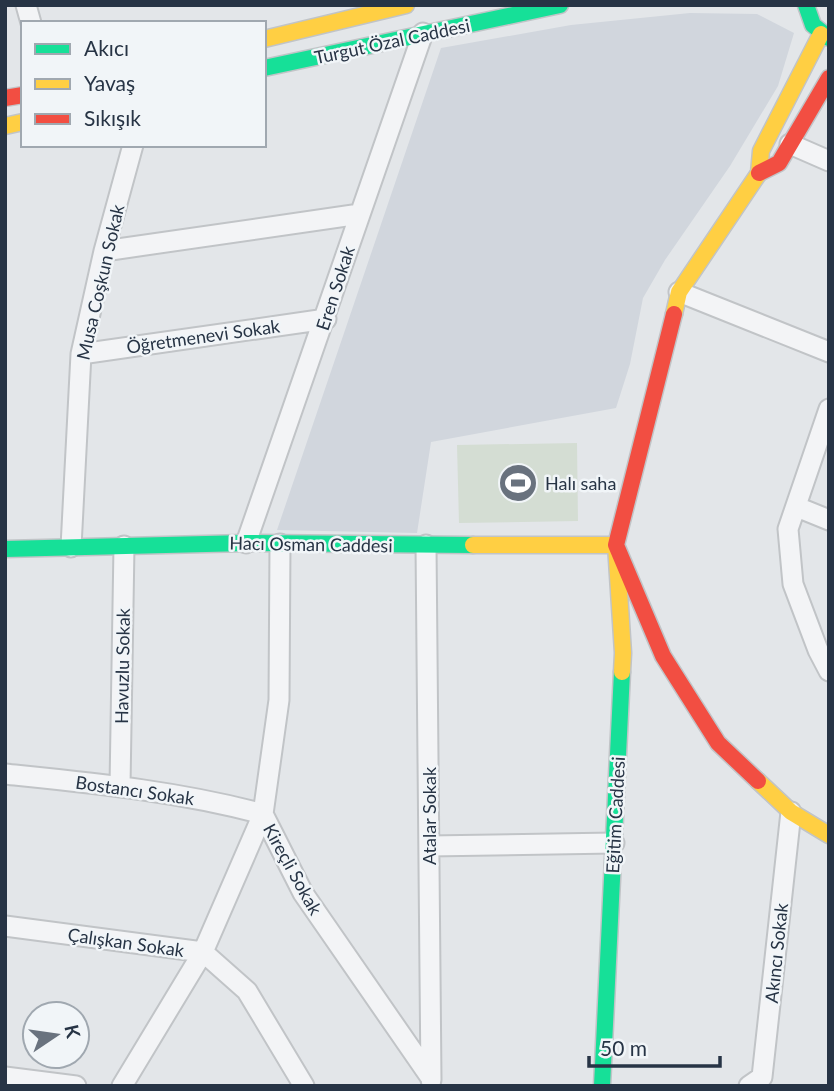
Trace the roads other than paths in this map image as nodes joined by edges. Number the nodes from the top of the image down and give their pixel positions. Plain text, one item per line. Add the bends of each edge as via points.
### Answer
1 (312, 5) edge
2 (406, 5) edge
3 (560, 5) edge
4 (803, 11) edge
5 (320, 28) junction
6 (423, 33) junction
7 (825, 36) edge
8 (266, 39) edge
9 (266, 68) edge
10 (829, 78) edge
11 (790, 144) junction
12 (132, 147) edge
13 (829, 161) edge
14 (759, 173) junction
15 (360, 214) junction
16 (104, 251) junction
17 (679, 292) junction
18 (326, 318) junction
19 (829, 352) edge
20 (81, 354) junction
21 (829, 409) edge
22 (797, 507) junction
23 (829, 520) edge
24 (246, 543) junction
25 (280, 544) junction
26 (426, 545) junction
27 (616, 545) junction
28 (124, 546) junction
29 (71, 547) junction
30 (5, 549) edge
31 (829, 671) edge
32 (5, 774) edge
33 (120, 786) junction
34 (791, 812) junction
35 (263, 814) junction
36 (829, 835) edge
37 (614, 843) junction
38 (429, 846) junction
39 (5, 926) edge
40 (202, 952) junction
41 (5, 1077) edge
42 (430, 1082) edge
43 (76, 1086) edge
44 (122, 1086) edge
45 (304, 1086) edge
46 (602, 1086) edge
47 (749, 1086) edge

1 - 5 street
2 - 5 main road, Turgut Özal Caddesi
3 - 6 main road, Turgut Özal Caddesi
4 - 7 main road
5 - 8 main road, Turgut Özal Caddesi
6 - 9 main road, Turgut Özal Caddesi
6 - 15 street, Eren Sokak
7 - 14 main road via 761,151
10 - 11 main road
11 - 13 street
11 - 14 main road via 779,163
12 - 16 street, Musa Coşkun Sokak
14 - 17 main road, Eğitim Caddesi
15 - 16 street
15 - 18 street, Eren Sokak
16 - 20 street, Musa Coşkun Sokak
17 - 19 street
17 - 27 main road, Eğitim Caddesi
18 - 20 street, Öğretmenevi Sokak
18 - 24 street, Eren Sokak
20 - 29 street, Musa Coşkun Sokak
21 - 22 street
22 - 23 street
22 - 31 street via 788,529 793,584
24 - 25 main road, Hacı Osman Caddesi
24 - 28 main road, Hacı Osman Caddesi
25 - 26 main road, Hacı Osman Caddesi
25 - 35 street, Kireçli Sokak via 279,700
26 - 27 main road, Hacı Osman Caddesi
26 - 38 street, Atalar Sokak
27 - 34 main road via 663,656 718,743
27 - 37 main road, Eğitim Caddesi via 623,653
28 - 29 main road, Hacı Osman Caddesi
28 - 33 street, Havuzlu Sokak
29 - 30 main road, Hacı Osman Caddesi
32 - 33 street, Bostancı Sokak
33 - 35 street, Bostancı Sokak via 220,802
34 - 36 main road
34 - 47 street, Akıncı Sokak via 762,1077
35 - 40 street
35 - 42 street, Kireçli Sokak via 303,894
37 - 38 street
37 - 46 main road, Eğitim Caddesi
38 - 42 street, Atalar Sokak
39 - 40 street, Çalışkan Sokak
40 - 44 street
40 - 45 street, Çalışkan Sokak via 247,991
41 - 43 street

